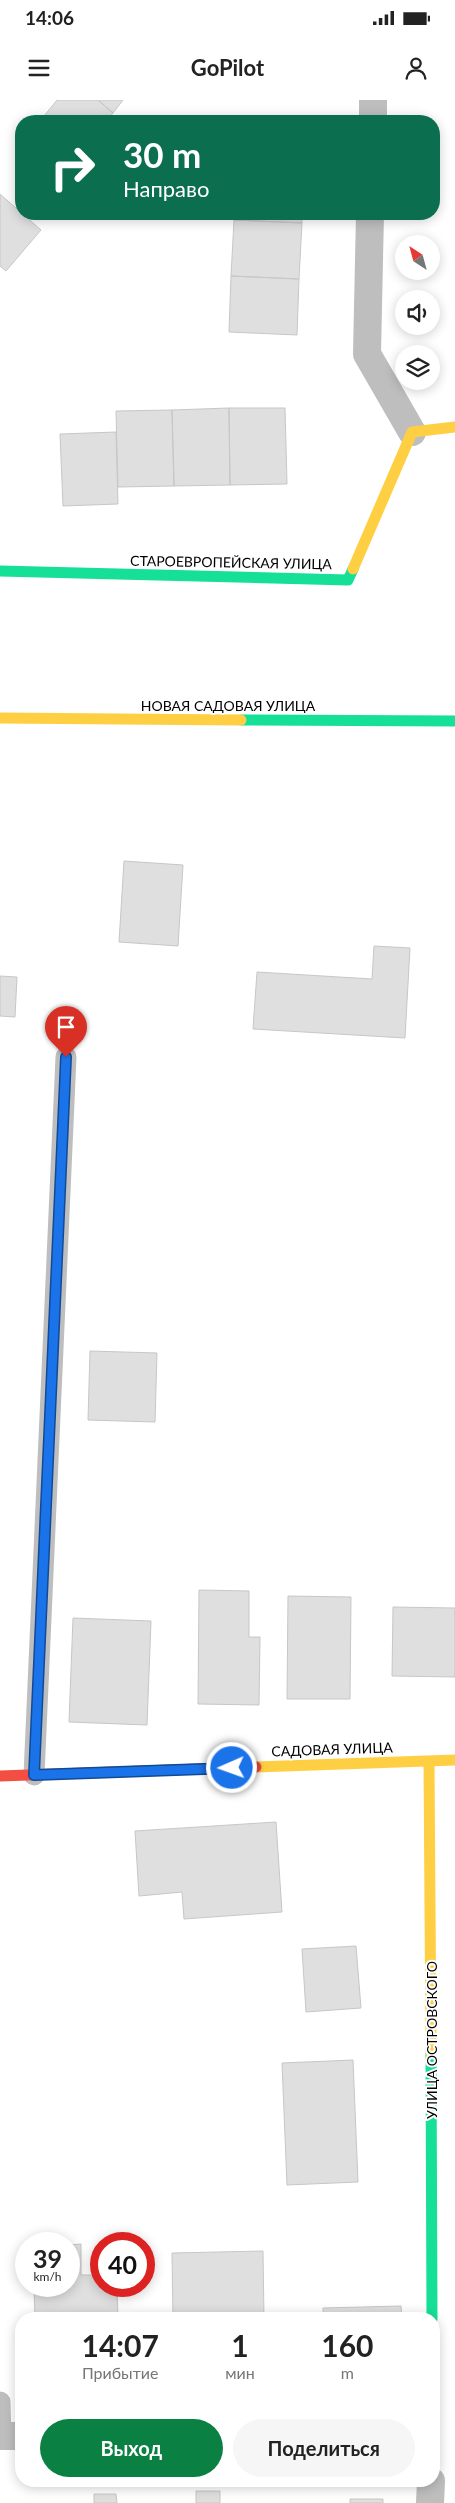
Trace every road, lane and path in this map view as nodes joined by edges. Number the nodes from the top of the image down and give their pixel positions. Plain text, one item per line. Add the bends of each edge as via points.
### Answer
1 (373, 100) edge
2 (373, 115) edge
3 (370, 220) edge
4 (455, 428) edge
5 (412, 432) junction
6 (0, 571) edge
7 (0, 718) edge
8 (455, 721) edge
9 (66, 1057) dead end
10 (455, 1760) edge
11 (429, 1761) junction
12 (34, 1775) junction
13 (0, 1776) edge
14 (432, 2312) edge
15 (0, 2402) edge
16 (7, 2436) edge
17 (431, 2487) edge
18 (430, 2503) edge

1 - 2 street
3 - 5 street via 367,354
4 - 5 street
5 - 6 street, СТАРОЕВРОПЕЙСКАЯ УЛИЦА via 348,580
7 - 8 street, НОВАЯ САДОВАЯ УЛИЦА
9 - 12 lane
10 - 11 street, САДОВАЯ УЛИЦА
11 - 12 street, САДОВАЯ УЛИЦА
11 - 14 street, УЛИЦА ОСТРОВСКОГО
12 - 13 street, САДОВАЯ УЛИЦА
15 - 16 lane
17 - 18 street

